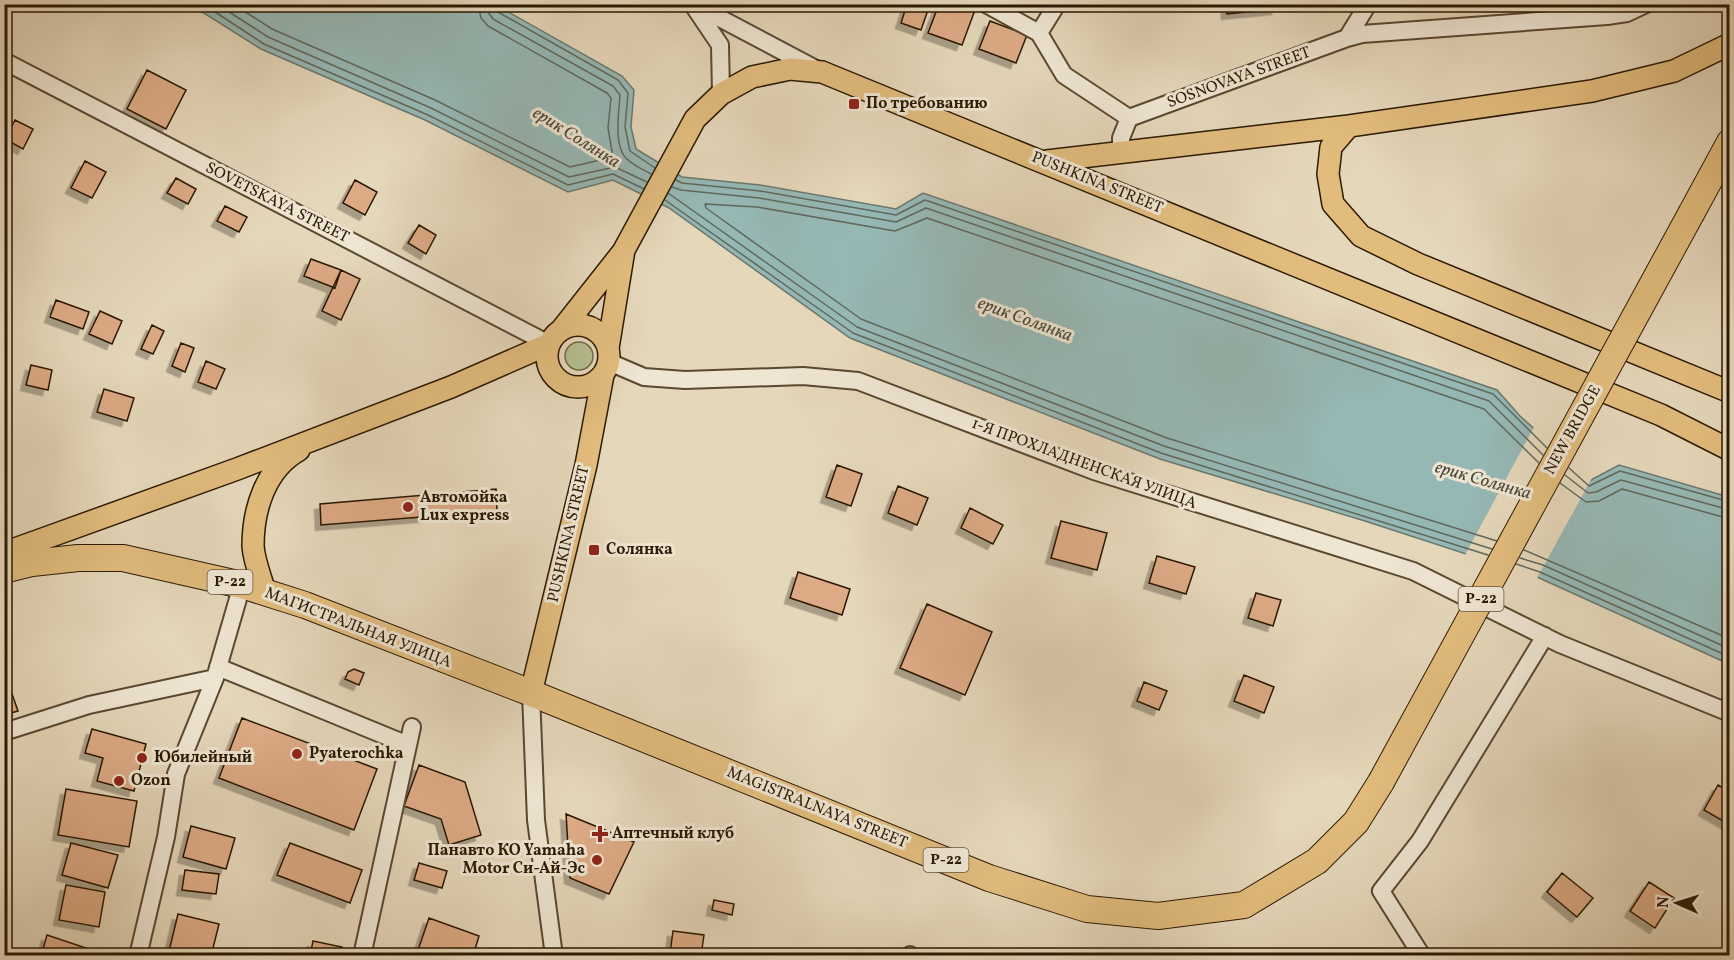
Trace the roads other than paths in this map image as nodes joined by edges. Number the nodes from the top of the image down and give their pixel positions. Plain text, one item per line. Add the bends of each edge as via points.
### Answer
1 (693, 4) edge
2 (986, 4) edge
3 (1057, 4) edge
4 (1368, 4) edge
5 (1646, 4) edge
6 (1039, 33) junction
7 (1347, 38) junction
8 (1730, 44) edge
9 (4, 61) edge
10 (822, 72) junction
11 (721, 94) junction
12 (1130, 118) junction
13 (1349, 126) junction
14 (1730, 142) edge
15 (1121, 153) junction
16 (1045, 161) junction
17 (624, 250) junction
18 (556, 337) junction
19 (607, 362) junction
20 (1730, 392) edge
21 (334, 431) junction
22 (1730, 450) edge
23 (7, 554) edge
24 (254, 588) junction
25 (1545, 636) junction
26 (217, 672) junction
27 (531, 693) junction
28 (1730, 713) edge
29 (412, 727) dead end
30 (4, 732) edge
31 (408, 745) junction
32 (1381, 782) joint
33 (138, 956) edge
34 (362, 956) edge
35 (554, 956) edge
36 (1422, 956) edge

1 - 10 street
1 - 11 street via 720,45
2 - 6 street
3 - 6 street
4 - 7 street
5 - 7 street, SOSNOVAYA STREET via 1627,13 1607,16
6 - 12 street via 1064,75
7 - 12 street, SOSNOVAYA STREET
8 - 13 main road via 1674,71 1592,91
9 - 18 street, SOVETSKAYA STREET
10 - 11 main road, PUSHKINA STREET via 790,69 752,77
10 - 16 main road, PUSHKINA STREET
11 - 17 main road, PUSHKINA STREET via 694,119
12 - 15 street via 1121,138
13 - 15 main road
13 - 20 main road via 1331,147 1328,174 1334,204 1361,236 1418,264
14 - 32 highway, NEW BRIDGE / Р-22, bridge
15 - 16 main road
16 - 22 main road, PUSHKINA STREET via 1660,415
17 - 18 main road
17 - 19 main road, PUSHKINA STREET
18 - 19 main road via 580,325 590,327 604,339
18 - 19 main road via 547,352 550,368 567,385 590,385
18 - 21 main road via 451,387
19 - 25 street, 1-Я ПРОХЛАДНЕНСКАЯ УЛИЦА via 654,378 803,376 858,381 1094,471 1413,571
19 - 27 main road, PUSHKINA STREET
21 - 23 main road
21 - 24 main road via 295,452 274,471 258,498
23 - 24 highway, МАГИСТРАЛЬНАЯ УЛИЦА / Р-22 via 32,563 123,558
24 - 26 street
24 - 27 highway, МАГИСТРАЛЬНАЯ УЛИЦА / Р-22
25 - 28 street, 1-Я ПРОХЛАДНЕНСКАЯ УЛИЦА
25 - 36 street via 1420,841 1381,891
26 - 30 street
26 - 31 street
26 - 33 street via 176,774 166,837
27 - 32 highway, MAGISTRALNAYA STREET / Р-22 via 989,878 1087,909 1158,916 1244,905 1317,861 1356,822
27 - 35 street via 536,820
29 - 31 street
31 - 34 street

